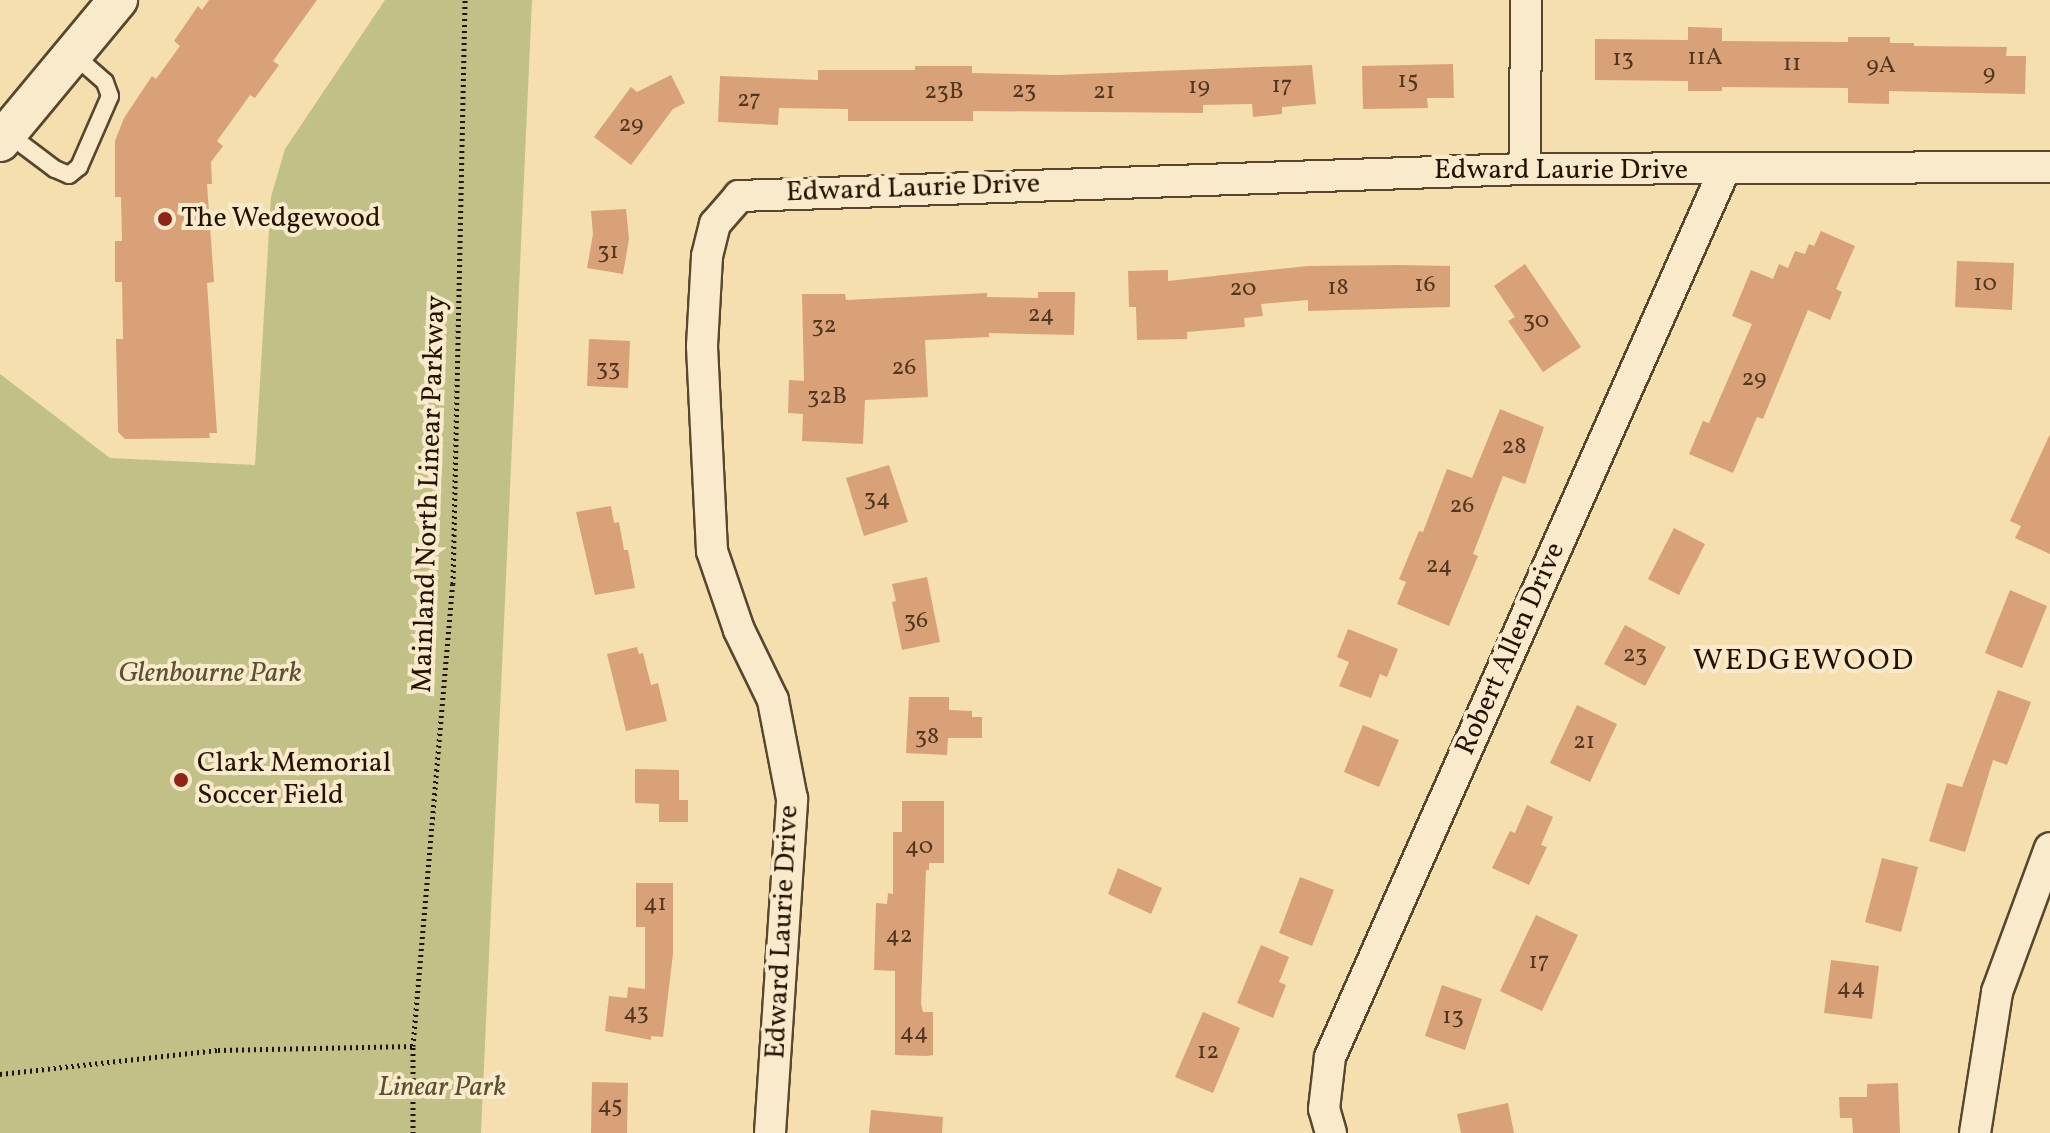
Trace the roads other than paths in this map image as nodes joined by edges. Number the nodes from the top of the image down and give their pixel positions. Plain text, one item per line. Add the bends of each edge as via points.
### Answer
1 (118, 0) edge
2 (1526, 0) edge
3 (73, 54) junction
4 (4, 137) edge
5 (2050, 167) edge
6 (1525, 169) junction
7 (1724, 171) junction
8 (2050, 848) edge
9 (770, 1133) edge
10 (1331, 1133) edge
11 (1975, 1133) edge

1 - 3 street
2 - 6 street
3 - 4 street
3 - 4 lane via 105,82 110,96 79,167 69,175
5 - 7 street, Edward Laurie Drive
6 - 7 street, Edward Laurie Drive
6 - 9 street, Edward Laurie Drive via 739,196 715,224 707,256 702,346 712,551 739,630 773,700 792,799
7 - 10 street, Robert Allen Drive via 1330,1057 1324,1109
8 - 11 street via 1997,992

